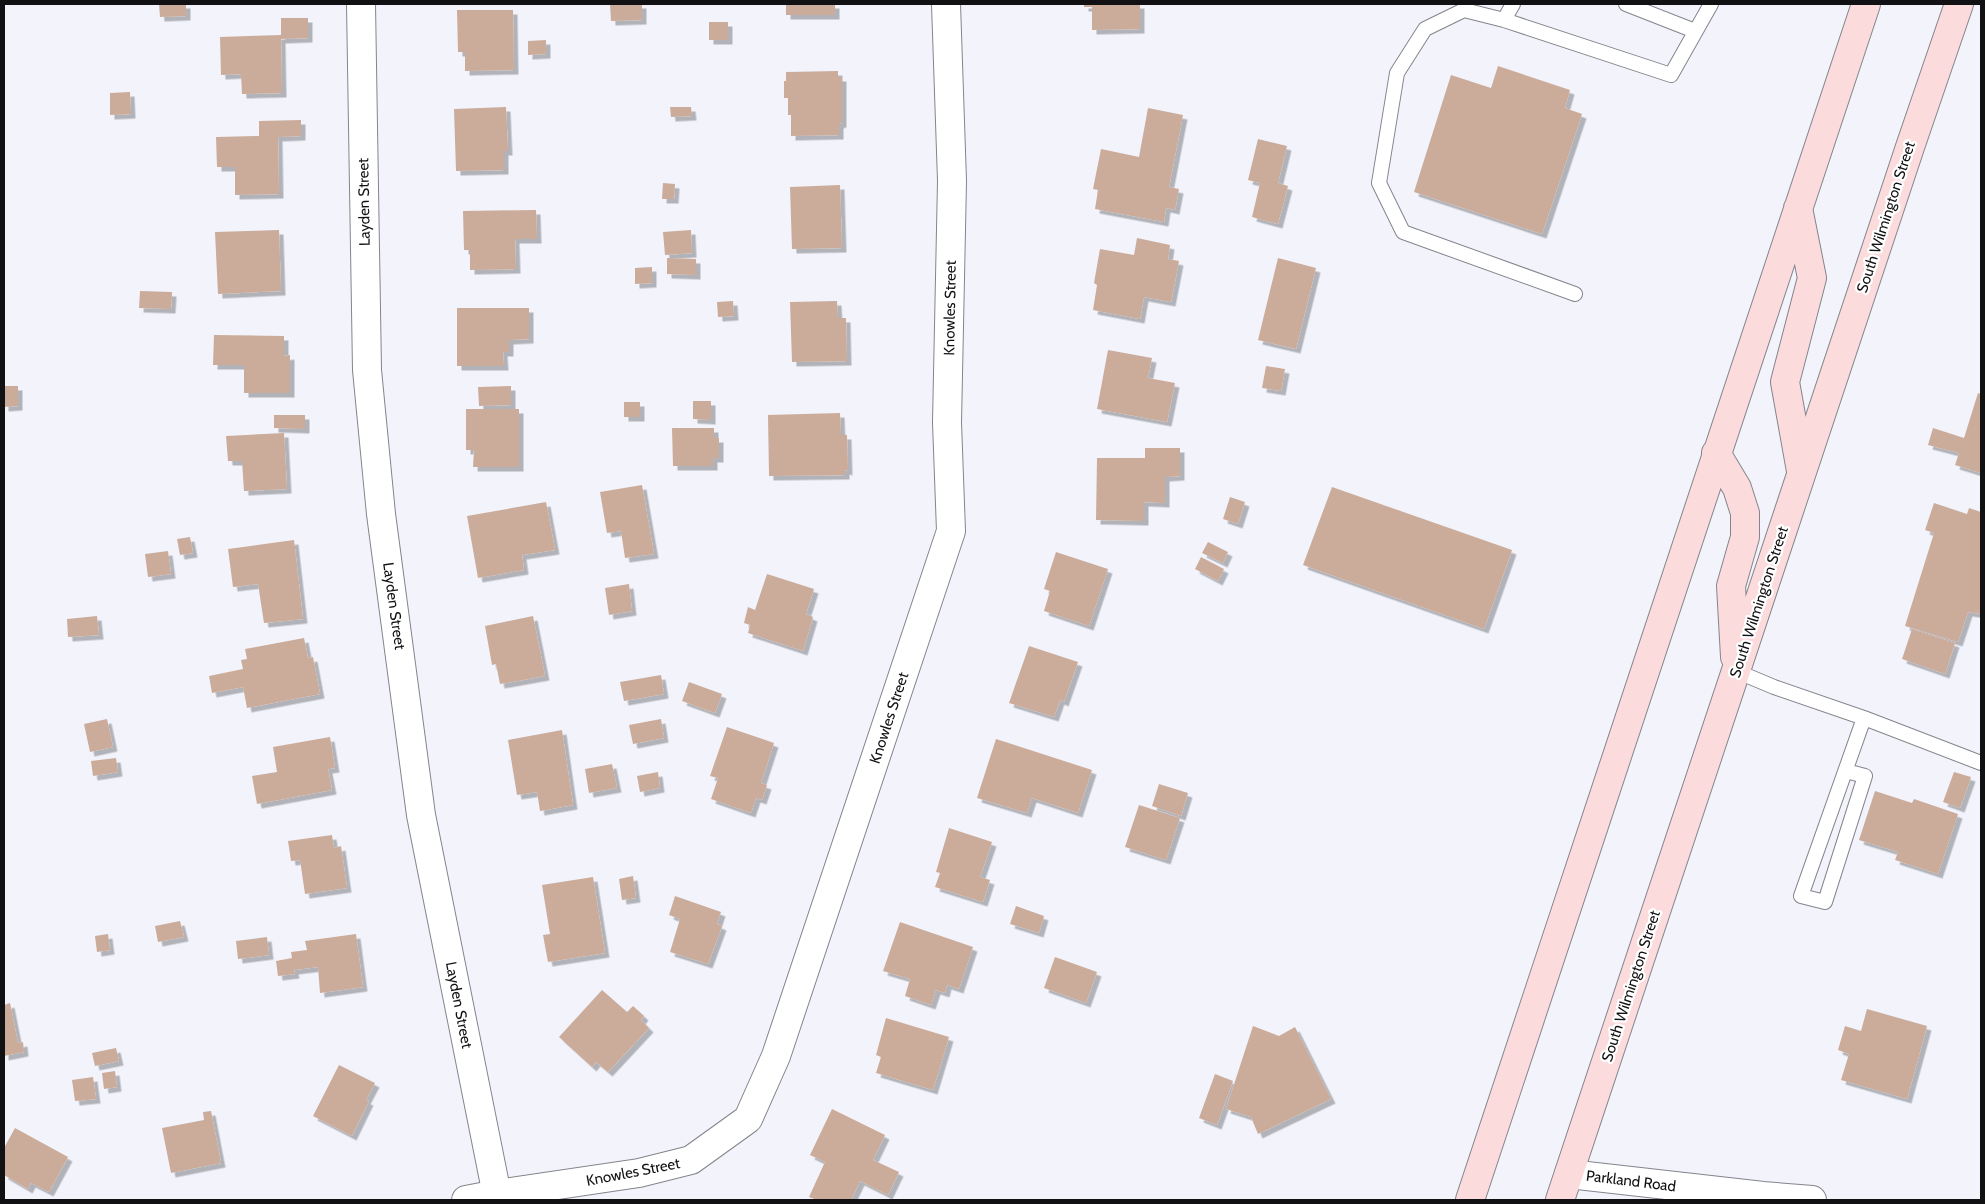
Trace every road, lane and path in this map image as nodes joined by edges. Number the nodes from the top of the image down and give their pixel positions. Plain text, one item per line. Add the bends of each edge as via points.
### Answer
1 (361, 4) edge
2 (946, 4) edge
3 (1513, 4) edge
4 (1626, 4) edge
5 (1711, 4) edge
6 (1866, 4) edge
7 (1959, 4) edge
8 (1504, 20) junction
9 (1695, 31) junction
10 (1798, 207) junction
11 (1575, 294) dead end
12 (1716, 453) junction
13 (1802, 473) junction
14 (1736, 671) junction
15 (1864, 718) junction
16 (1981, 763) edge
17 (1846, 771) junction
18 (1569, 1174) junction
19 (498, 1197) edge
20 (466, 1200) edge
21 (1470, 1200) edge
22 (1560, 1200) edge
23 (1812, 1200) edge

1 - 19 street, Layden Street via 367,370 381,514 421,815
2 - 19 street, Knowles Street via 952,181 947,423 951,531 776,1056 748,1119 691,1160 639,1173
3 - 8 lane
4 - 9 lane
5 - 9 lane
6 - 10 main road
7 - 13 main road, South Wilmington Street
8 - 9 lane via 1671,75
8 - 11 lane via 1464,10 1425,29 1397,73 1379,183 1403,232
10 - 12 main road
10 - 13 main road via 1812,278 1785,382
12 - 14 main road via 1737,488 1745,513 1745,537 1731,586
12 - 21 main road
13 - 14 main road, South Wilmington Street
14 - 15 lane via 1774,688
14 - 18 main road, South Wilmington Street
15 - 16 lane
15 - 17 lane
17 - 17 lane via 1865,776 1825,902 1801,896
18 - 22 main road, South Wilmington Street
18 - 23 street, Parkland Road
19 - 20 street, Knowles Street

